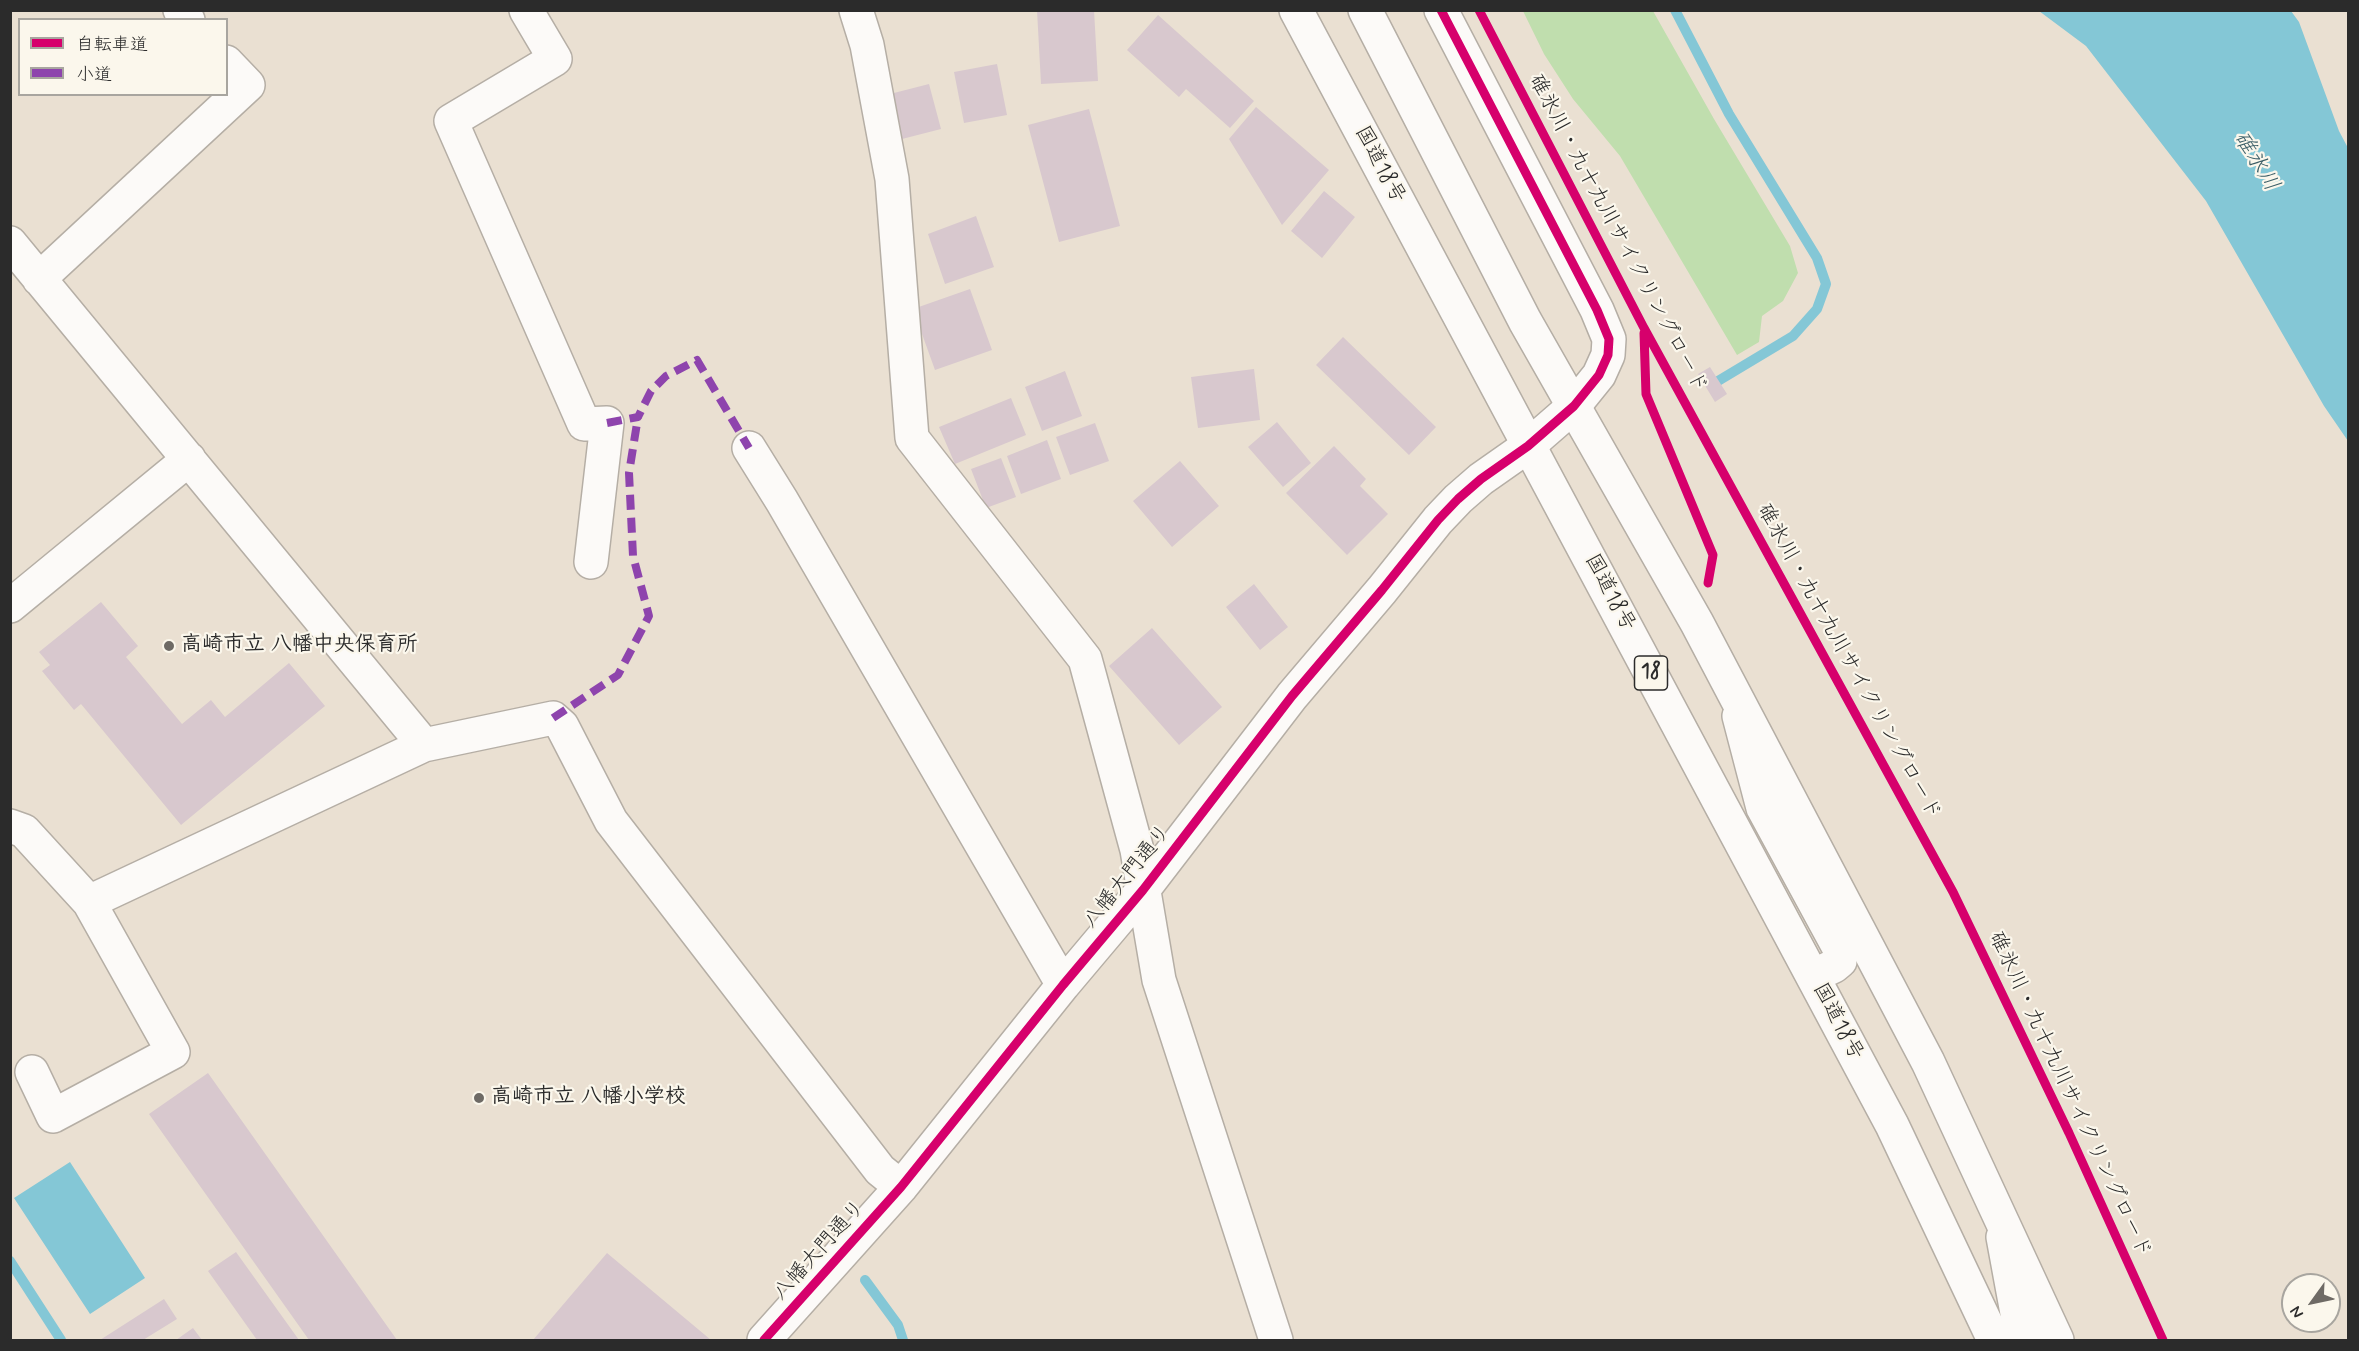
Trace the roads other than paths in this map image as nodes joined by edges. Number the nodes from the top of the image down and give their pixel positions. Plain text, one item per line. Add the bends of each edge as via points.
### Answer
1 (526, 10) edge
2 (856, 10) edge
3 (1296, 10) edge
4 (1365, 10) edge
5 (1441, 10) edge
6 (228, 64) edge
7 (10, 243) edge
8 (39, 279) junction
9 (1574, 406) junction
10 (1528, 446) junction
11 (748, 448) dead end
12 (189, 459) junction
13 (591, 562) dead end
14 (10, 606) edge
15 (1733, 691) junction
16 (424, 745) junction
17 (10, 826) edge
18 (1143, 890) junction
19 (88, 902) junction
20 (1813, 976) junction
21 (1063, 985) junction
22 (32, 1072) dead end
23 (901, 1187) junction
24 (2000, 1217) junction
25 (764, 1341) edge
26 (1276, 1341) edge
27 (1994, 1341) edge
28 (2026, 1341) edge
29 (2057, 1341) edge

1 - 13 main road via 555,59 450,121 584,424 607,423
2 - 18 main road via 867,45 892,179 912,438 1085,659 1137,850
3 - 10 main road, 国道18号 / 18
4 - 9 main road via 1525,321
5 - 9 main road, 八幡大門通り via 1609,339 1608,355 1599,375
6 - 8 main road via 248,85
7 - 8 main road
8 - 12 main road
9 - 10 main road, 八幡大門通り
9 - 15 main road
10 - 18 main road, 八幡大門通り via 1481,479 1438,520 1292,696
10 - 20 main road, 国道18号 / 18
11 - 21 main road
12 - 14 main road
12 - 16 main road
15 - 20 main road via 1763,808 1839,948 1840,961
15 - 24 main road via 1928,1062
16 - 19 main road
16 - 23 main road via 554,718 562,726 610,821 880,1170
17 - 19 main road via 24,831
18 - 21 main road, 八幡大門通り
18 - 26 main road via 1159,980
19 - 22 main road via 173,1052 53,1116
20 - 27 main road, 国道18号 / 18 via 1892,1125
21 - 23 main road, 八幡大門通り
23 - 25 main road, 八幡大門通り
24 - 28 main road via 2019,1324
24 - 29 main road

